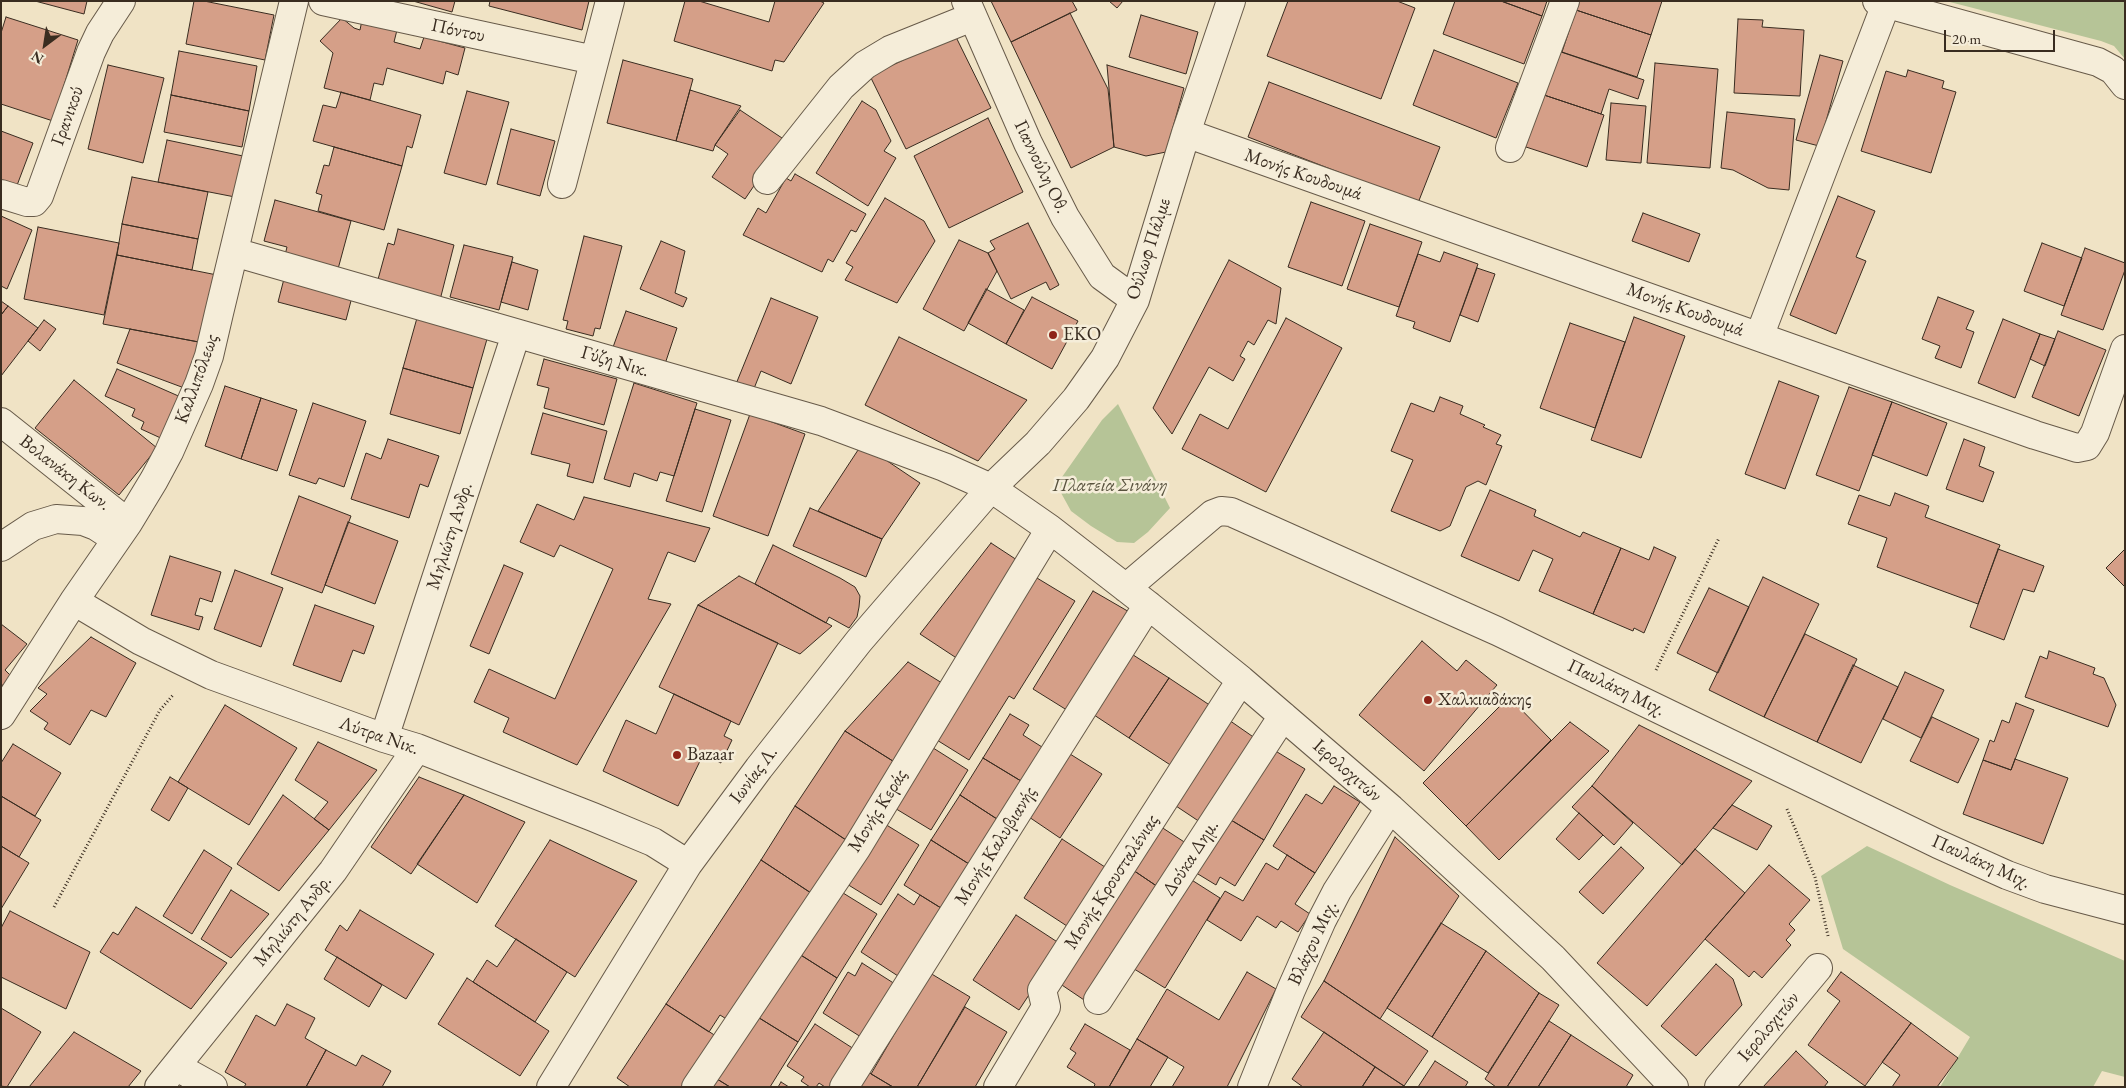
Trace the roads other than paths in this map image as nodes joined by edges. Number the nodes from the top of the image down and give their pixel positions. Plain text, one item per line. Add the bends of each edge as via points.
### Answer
1 (121, 1) edge
2 (294, 1) edge
3 (323, 1) edge
4 (610, 1) edge
5 (1231, 1) edge
6 (1565, 1) edge
7 (1882, 2) edge
8 (969, 9) edge
9 (594, 60) junction
10 (2119, 78) edge
11 (1186, 133) junction
12 (1510, 148) dead end
13 (767, 180) dead end
14 (562, 184) dead end
15 (1, 194) edge
16 (234, 252) junction
17 (1135, 300) junction
18 (516, 334) junction
19 (1759, 337) junction
20 (2125, 349) edge
21 (1, 422) edge
22 (991, 488) junction
23 (1050, 528) junction
24 (122, 531) junction
25 (1, 547) edge
26 (1126, 588) junction
27 (74, 601) junction
28 (1148, 605) junction
29 (1241, 680) junction
30 (1, 715) edge
31 (1283, 716) junction
32 (384, 738) junction
33 (417, 748) junction
34 (1390, 808) junction
35 (688, 864) junction
36 (2125, 910) edge
37 (1818, 968) road end
38 (1098, 1000) dead end
39 (177, 1067) junction
40 (562, 1083) edge
41 (1257, 1085) edge
42 (159, 1087) edge
43 (212, 1087) edge
44 (696, 1087) edge
45 (844, 1087) edge
46 (998, 1087) edge
47 (1674, 1087) edge
48 (1719, 1087) edge

1 - 15 street, Γρανικού via 92,52 39,196 34,202 27,202
2 - 16 street, Καλλιπόλεως
3 - 9 street, Πόντου
4 - 9 street
5 - 11 street, Ούλωφ Πάλμε
6 - 12 street
7 - 10 street via 2098,62
7 - 19 street
8 - 13 street, Γιαννούλη Οθ. via 865,65 841,87
8 - 17 street, Γιαννούλη Οθ. via 1028,143 1065,217 1102,276
9 - 14 street
11 - 17 street, Ούλωφ Πάλμε
11 - 19 street, Μονής Κουδουμά
16 - 18 street, Γύζη Νικ.
16 - 24 street, Καλλιπόλεως via 199,384 169,452
17 - 22 street, Ούλωφ Πάλμε via 1105,358 1076,399 1038,443
18 - 22 street, Γύζη Νικ. via 820,421
18 - 32 street, Μηλιώτη Ανδρ.
19 - 20 street, Μονής Κουδουμά via 2077,448 2086,446 2095,433
21 - 24 street, Βολανάκη Κων.
22 - 23 street, Ιερολοχιτών
22 - 35 street, Ιωνίας Λ. via 859,641 758,768
23 - 26 street, Ιερολοχιτών
23 - 44 street, Μονής Κεράς via 856,849
24 - 25 street via 83,521 56,519 33,526
24 - 27 street, Καλλιπόλεως
26 - 28 street, Ιερολοχιτών
26 - 36 street, Παυλάκη Μιχ. via 1213,514 1221,510 1231,512 1488,627 2007,875 2044,890
27 - 30 street, Καλλιπόλεως
27 - 32 street, Λύτρα Νικ. via 141,641 211,675
28 - 29 street, Ιερολοχιτών
28 - 45 street, Μονής Καλυβιανής
29 - 31 street, Ιερολοχιτών
29 - 46 street, Μονής Κρουσταλένιας via 1042,990 1046,1008
31 - 34 street, Ιερολοχιτών
31 - 38 street, Δούκα Δημ.
32 - 33 street, Λύτρα Νικ.
33 - 35 street, Λύτρα Νικ. via 653,842
33 - 39 street, Μηλιώτη Ανδρ. via 333,871
34 - 41 street, Βλάχου Μιχ. via 1322,920 1295,981
34 - 47 street, Ιερολοχιτών via 1553,958
35 - 40 street, Ιωνίας Λ.
37 - 48 street, Ιερολοχιτών
39 - 42 street, Μηλιώτη Ανδρ.
39 - 43 street

